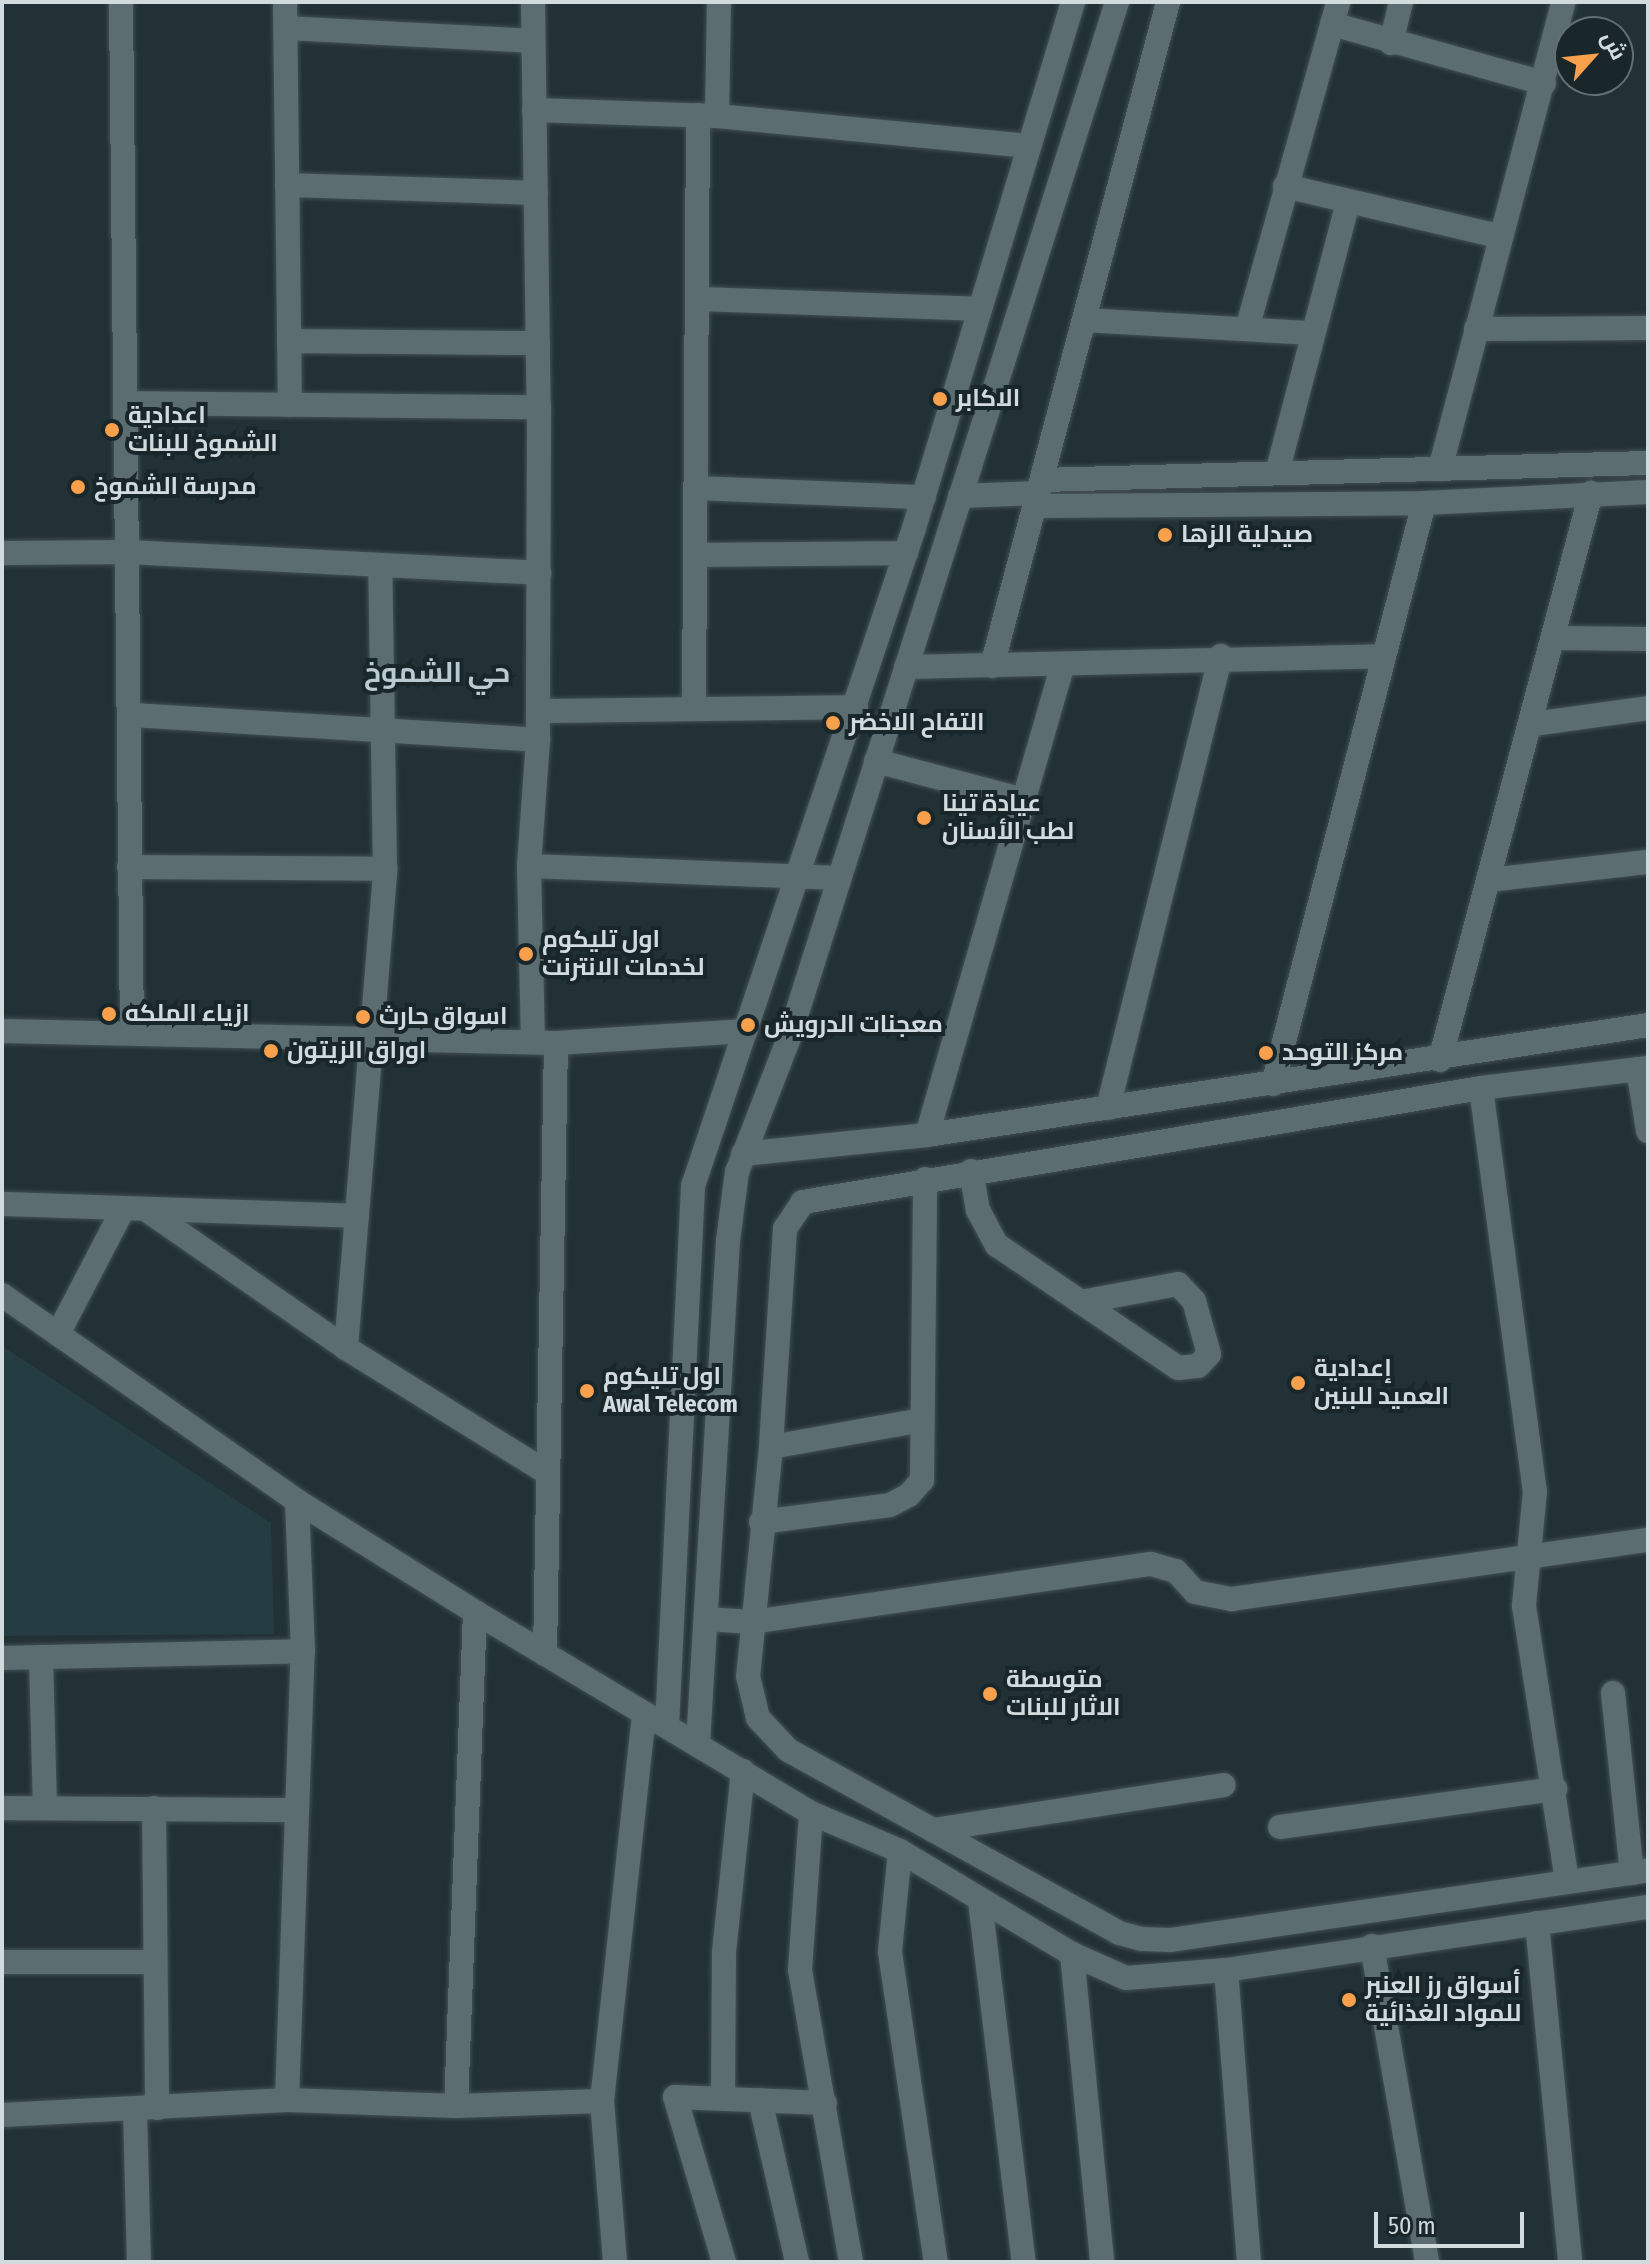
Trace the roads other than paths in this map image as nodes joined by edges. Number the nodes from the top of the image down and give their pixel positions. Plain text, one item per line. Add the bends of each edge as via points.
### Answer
1 (121, 2) edge
2 (285, 2) edge
3 (533, 2) edge
4 (719, 2) edge
5 (1073, 2) edge
6 (1117, 2) edge
7 (1168, 2) edge
8 (1401, 2) edge
9 (1563, 2) edge
10 (1335, 13) edge
11 (286, 28) junction
12 (533, 41) junction
13 (1391, 43) junction
14 (1544, 83) junction
15 (534, 110) junction
16 (707, 115) junction
17 (1029, 146) junction
18 (287, 185) junction
19 (1285, 186) junction
20 (536, 193) junction
21 (1348, 202) junction
22 (1499, 236) junction
23 (697, 299) junction
24 (980, 309) junction
25 (1084, 320) junction
26 (1648, 326) edge
27 (1247, 329) junction
28 (1476, 329) junction
29 (1312, 333) junction
30 (289, 341) junction
31 (538, 343) junction
32 (126, 403) junction
33 (290, 405) junction
34 (539, 407) junction
35 (1648, 463) edge
36 (1440, 469) junction
37 (1342, 472) junction
38 (1277, 473) junction
39 (696, 488) junction
40 (1648, 492) edge
41 (1039, 493) junction
42 (1591, 493) junction
43 (960, 496) junction
44 (924, 497) junction
45 (1343, 503) junction
46 (1424, 503) junction
47 (128, 552) junction
48 (2, 553) edge
49 (906, 553) junction
50 (695, 555) junction
51 (380, 567) junction
52 (539, 573) junction
53 (1555, 638) junction
54 (1648, 639) edge
55 (1221, 656) junction
56 (1383, 656) junction
57 (1063, 664) junction
58 (992, 666) junction
59 (906, 667) junction
60 (694, 705) junction
61 (856, 707) junction
62 (1648, 708) edge
63 (538, 711) junction
64 (132, 715) junction
65 (1533, 724) junction
66 (387, 727) junction
67 (538, 740) junction
68 (876, 761) junction
69 (1024, 800) junction
70 (1648, 862) edge
71 (529, 866) junction
72 (129, 867) junction
73 (385, 869) junction
74 (800, 873) junction
75 (839, 878) junction
76 (1489, 880) junction
77 (1648, 1025) edge
78 (2, 1031) edge
79 (746, 1031) junction
80 (132, 1033) junction
81 (373, 1037) junction
82 (545, 1042) junction
83 (1440, 1060) junction
84 (1643, 1069) edge
85 (1273, 1084) junction
86 (1481, 1088) junction
87 (1108, 1108) junction
88 (1648, 1131) edge
89 (927, 1135) junction
90 (743, 1154) junction
91 (971, 1171) junction
92 (925, 1179) junction
93 (2, 1204) edge
94 (123, 1209) junction
95 (148, 1211) junction
96 (357, 1216) junction
97 (2, 1295) edge
98 (1081, 1302) junction
99 (58, 1334) junction
100 (346, 1348) junction
101 (922, 1420) junction
102 (771, 1447) junction
103 (546, 1472) junction
104 (297, 1501) junction
105 (761, 1522) junction
106 (1648, 1540) edge
107 (1531, 1557) junction
108 (475, 1612) junction
109 (706, 1619) junction
110 (752, 1622) junction
111 (303, 1651) junction
112 (545, 1654) junction
113 (41, 1657) junction
114 (2, 1658) edge
115 (1613, 1693) dead end
116 (644, 1713) junction
117 (667, 1726) junction
118 (698, 1744) junction
119 (743, 1771) junction
120 (1224, 1785) dead end
121 (1555, 1789) junction
122 (2, 1808) edge
123 (45, 1808) junction
124 (154, 1808) junction
125 (297, 1810) junction
126 (811, 1813) junction
127 (1280, 1827) dead end
128 (933, 1830) junction
129 (900, 1851) junction
130 (1640, 1872) edge
131 (1567, 1882) junction
132 (980, 1901) junction
133 (1648, 1907) edge
134 (1537, 1923) junction
135 (1372, 1946) junction
136 (1072, 1954) junction
137 (2, 1962) edge
138 (153, 1962) junction
139 (1226, 1970) junction
140 (723, 2097) junction
141 (287, 2100) junction
142 (760, 2100) junction
143 (602, 2101) junction
144 (825, 2103) junction
145 (456, 2106) junction
146 (146, 2109) junction
147 (2, 2115) edge
148 (139, 2262) edge
149 (615, 2262) edge
150 (724, 2262) edge
151 (797, 2262) edge
152 (851, 2262) edge
153 (936, 2262) edge
154 (1024, 2262) edge
155 (1102, 2262) edge
156 (1249, 2262) edge
157 (1427, 2262) edge
158 (1570, 2262) edge

1 - 32 street
2 - 11 street
3 - 12 street
4 - 16 street
5 - 17 street
6 - 43 street
7 - 25 street
8 - 13 street
9 - 14 street
10 - 13 street
10 - 19 street
11 - 12 street
11 - 18 street
12 - 15 street
13 - 14 street
14 - 22 street
15 - 16 street
15 - 20 street
16 - 17 street
16 - 23 street
17 - 24 street
18 - 20 street
18 - 30 street
19 - 21 street
19 - 27 street
20 - 31 street
21 - 22 street
21 - 29 street
22 - 28 street
23 - 24 street
23 - 39 street
24 - 44 street
25 - 27 street
25 - 41 street
26 - 28 street
27 - 29 street
28 - 36 street
29 - 38 street
30 - 31 street
30 - 33 street
31 - 34 street
32 - 33 street
32 - 47 street
33 - 34 street
34 - 52 street
35 - 36 street
36 - 37 street
37 - 38 street
37 - 45 street
38 - 41 street
39 - 44 street
39 - 50 street
40 - 42 street
41 - 43 street
41 - 45 street
41 - 58 street
42 - 46 street
42 - 53 street
43 - 59 street
44 - 49 street
45 - 46 street
46 - 56 street
47 - 48 street
47 - 51 street
47 - 64 street
49 - 50 street
49 - 61 street
50 - 60 street
51 - 52 street
51 - 66 street
52 - 63 street
53 - 54 street
53 - 65 street
55 - 56 street
55 - 57 street
55 - 87 street
56 - 85 street
57 - 58 street
57 - 69 street
58 - 59 street
59 - 68 street
60 - 61 street
60 - 63 street
61 - 74 street
62 - 65 street
63 - 67 street
64 - 66 street
64 - 72 street
65 - 76 street
66 - 67 street
66 - 73 street
67 - 71 street
68 - 69 street
68 - 75 street
69 - 89 street
70 - 76 street
71 - 74 street
71 - 82 street
72 - 73 street
72 - 80 street
73 - 81 street
74 - 75 street
74 - 79 street
75 - 90 street via 789,1038
76 - 83 street
77 - 83 street
78 - 80 street
79 - 82 street
79 - 117 street via 693,1186
80 - 81 street
81 - 82 street
81 - 96 street
82 - 103 street
83 - 85 street
84 - 86 street
84 - 88 street
85 - 87 street
86 - 91 street
86 - 107 street via 1535,1491
87 - 89 street
89 - 90 street
90 - 109 street via 731,1201
91 - 92 street
91 - 98 street via 978,1210 997,1245
92 - 101 street
92 - 102 street via 826,1195 803,1202 792,1213 783,1250
93 - 94 street
94 - 95 street
94 - 99 street
95 - 96 street
95 - 100 street
96 - 100 street
97 - 99 street
98 - 98 street via 1178,1368 1198,1366 1209,1354 1194,1301 1178,1284
99 - 104 street
100 - 103 street
101 - 102 street
101 - 105 street via 922,1480 909,1495 890,1505
102 - 105 street
103 - 112 street
104 - 108 street
104 - 111 street
105 - 110 street
106 - 107 street
107 - 110 street via 1232,1599 1195,1592 1176,1571 1151,1564
107 - 121 street via 1524,1606
108 - 112 street
108 - 145 street
109 - 110 street
109 - 118 street
110 - 128 street via 751,1698 772,1738
111 - 113 street
111 - 125 street
112 - 116 street
113 - 114 street
113 - 123 street
115 - 130 street
116 - 117 street
116 - 143 street
117 - 118 street
118 - 119 street
119 - 126 street
119 - 140 street via 724,1952
120 - 128 street
121 - 127 street
121 - 131 street
122 - 123 street
123 - 124 street
124 - 125 street
124 - 138 street
125 - 141 street
126 - 129 street
126 - 144 street via 800,1970
128 - 131 street via 1119,1933 1142,1939 1171,1940
129 - 132 street
129 - 153 street via 890,1952
130 - 131 street
132 - 136 street
132 - 154 street
133 - 134 street
134 - 135 street
134 - 158 street
135 - 139 street
135 - 157 street
136 - 139 street via 1126,1978
136 - 155 street
137 - 138 street
138 - 146 street
139 - 156 street
140 - 142 street
140 - 150 street via 675,2097
141 - 145 street
141 - 146 street
142 - 144 street
142 - 151 street
143 - 145 street
143 - 149 street
144 - 152 street
146 - 147 street
146 - 148 street

